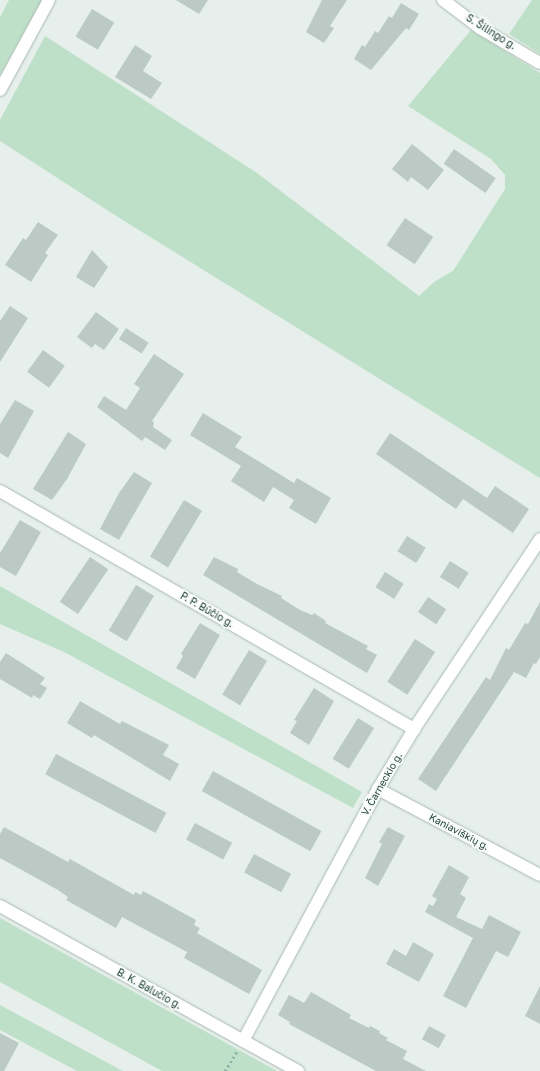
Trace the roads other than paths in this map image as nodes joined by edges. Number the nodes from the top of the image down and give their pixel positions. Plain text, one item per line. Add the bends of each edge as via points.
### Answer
1 (49, 0) edge
2 (443, 0) edge
3 (540, 63) edge
4 (0, 90) edge
5 (0, 492) edge
6 (540, 539) edge
7 (414, 729) junction
8 (378, 788) junction
9 (540, 875) edge
10 (0, 906) edge
11 (243, 1041) junction
12 (298, 1071) edge

1 - 4 street
2 - 3 street, S. Šilingo g. via 480,28
5 - 7 street, P. P. Būčio g.
6 - 7 street, V. Čarneckio g.
7 - 8 street, V. Čarneckio g.
8 - 9 street, Kaniaviškių g.
8 - 11 street, V. Čarneckio g.
10 - 11 street, B. K. Balučio g.
11 - 12 street, B. K. Balučio g.

